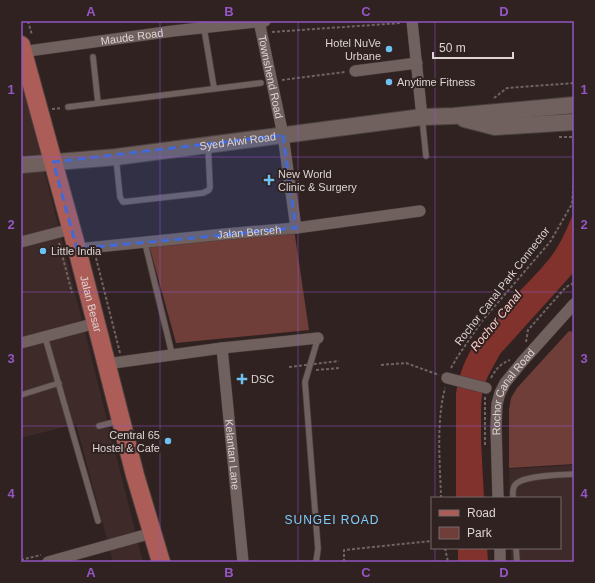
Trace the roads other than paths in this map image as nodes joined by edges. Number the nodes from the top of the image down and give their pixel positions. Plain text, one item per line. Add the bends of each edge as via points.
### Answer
1 (259, 21) edge
2 (265, 21) edge
3 (413, 22) edge
4 (204, 28) junction
5 (22, 50) edge
6 (94, 57) dead end
7 (417, 63) junction
8 (355, 71) road end
9 (266, 82) junction
10 (214, 88) junction
11 (98, 103) junction
12 (574, 105) edge
13 (68, 107) dead end
14 (453, 116) junction
15 (422, 117) junction
16 (574, 122) edge
17 (283, 135) junction
18 (208, 145) junction
19 (426, 156) dead end
20 (116, 157) junction
21 (53, 162) junction
22 (21, 165) edge
23 (420, 211) dead end
24 (296, 228) junction
25 (64, 231) junction
26 (21, 242) edge
27 (145, 242) junction
28 (85, 248) junction
29 (574, 304) edge
30 (569, 316) edge
31 (96, 323) junction
32 (45, 336) junction
33 (318, 338) joint
34 (21, 343) edge
35 (222, 348) junction
36 (172, 354) junction
37 (114, 363) junction
38 (447, 378) road end
39 (59, 383) junction
40 (484, 387) dead end
41 (21, 395) edge
42 (122, 420) junction
43 (99, 426) dead end
44 (574, 474) edge
45 (498, 497) edge
46 (513, 497) edge
47 (98, 521) dead end
48 (152, 533) junction
49 (500, 549) edge
50 (516, 549) edge
51 (48, 562) edge
52 (161, 562) edge
53 (243, 562) edge
54 (316, 562) edge
55 (500, 562) edge
56 (517, 562) edge

1 - 2 street, Maude Road
1 - 4 street, Maude Road
1 - 9 street, Townshend Road
3 - 7 street
4 - 5 street, Maude Road via 173,28
4 - 10 lane
5 - 21 main road, Jalan Besar
6 - 11 lane
7 - 8 street
7 - 15 street
9 - 10 lane
9 - 17 street, Townshend Road
10 - 11 lane
11 - 13 lane
12 - 14 street, Syed Alwi Road
14 - 15 street, Syed Alwi Road
14 - 16 street, Syed Alwi Road via 495,127
15 - 17 street, Syed Alwi Road
15 - 19 lane
17 - 18 street, Syed Alwi Road
17 - 24 street, Townshend Road
18 - 20 street, Syed Alwi Road
18 - 20 lane via 210,187 203,194 123,202 120,197
20 - 21 street, Syed Alwi Road
21 - 22 street, Syed Alwi Road
21 - 25 main road, Jalan Besar
23 - 24 street, Jalan Berseh
24 - 27 street, Jalan Berseh
25 - 26 street
25 - 28 main road, Jalan Besar
27 - 28 street, Jalan Berseh
27 - 36 lane
28 - 31 main road, Jalan Besar
29 - 30 street, Rochor Canal Road
30 - 45 street, Rochor Canal Road via 522,362 500,393 496,427
31 - 32 street
31 - 37 main road, Jalan Besar
32 - 34 street
32 - 39 lane
33 - 35 street
33 - 54 lane via 306,382 318,549
35 - 36 street
35 - 53 street, Kelantan Lane
36 - 37 street
37 - 42 main road, Jalan Besar
38 - 40 street
39 - 41 lane
39 - 47 lane
42 - 43 lane
42 - 48 main road, Jalan Besar
44 - 46 lane via 527,478 514,487
48 - 51 street
48 - 52 main road, Jalan Besar
49 - 55 street
50 - 56 lane

